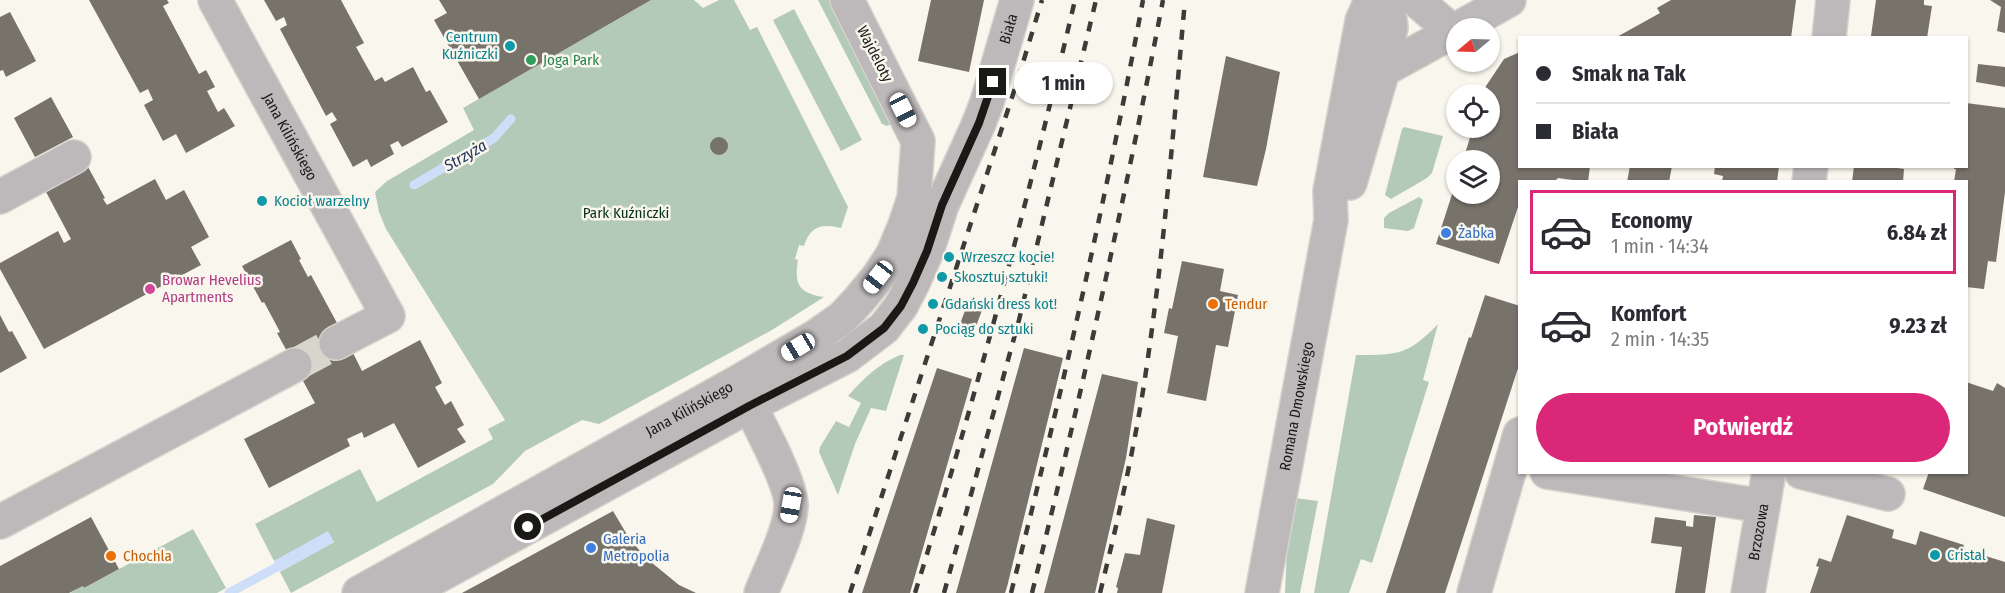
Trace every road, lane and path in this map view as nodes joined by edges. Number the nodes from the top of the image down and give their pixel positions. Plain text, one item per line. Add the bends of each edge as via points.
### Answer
1 (215, 0) edge
2 (847, 0) edge
3 (1017, 0) edge
4 (1371, 0) edge
5 (1387, 0) edge
6 (1416, 0) edge
7 (1509, 0) edge
8 (1833, 0) edge
9 (1477, 18) edge
10 (1446, 22) edge
11 (1446, 35) edge
12 (1829, 36) edge
13 (1383, 70) junction
14 (918, 141) junction
15 (970, 142) junction
16 (74, 157) dead end
17 (0, 197) edge
18 (1331, 220) junction
19 (336, 343) tunnel mouth
20 (295, 365) tunnel mouth
21 (744, 394) junction
22 (1518, 448) edge
23 (1515, 468) edge
24 (1560, 474) edge
25 (1768, 474) edge
26 (1809, 474) edge
27 (1888, 494) dead end
28 (1763, 506) junction
29 (0, 522) edge
30 (359, 593) edge
31 (408, 593) edge
32 (761, 593) edge
33 (1262, 593) edge
34 (1474, 593) edge
35 (1748, 593) edge

1 - 19 street, Jana Kilińskiego via 388,316
2 - 14 street, Wajdeloty
3 - 15 street, Biała via 987,102
4 - 18 street, Romana Dmowskiego via 1362,21 1330,191
5 - 13 street, Romana Dmowskiego via 1391,27
6 - 10 street
7 - 9 street
8 - 12 street
11 - 13 street
13 - 18 street, Romana Dmowskiego via 1347,192
14 - 15 street via 930,147 950,148
14 - 21 street, Jana Kilińskiego via 914,198 892,254 878,277 842,318
15 - 21 street, Jana Kilińskiego via 913,283 884,328 847,356
16 - 17 street
18 - 33 street, Romana Dmowskiego
20 - 29 street
21 - 30 street, Jana Kilińskiego
21 - 31 street, Jana Kilińskiego
21 - 32 street via 788,486 791,505 788,525
22 - 23 street
23 - 34 street
24 - 28 street
25 - 28 street, Brzozowa
26 - 27 street
28 - 35 street, Brzozowa

